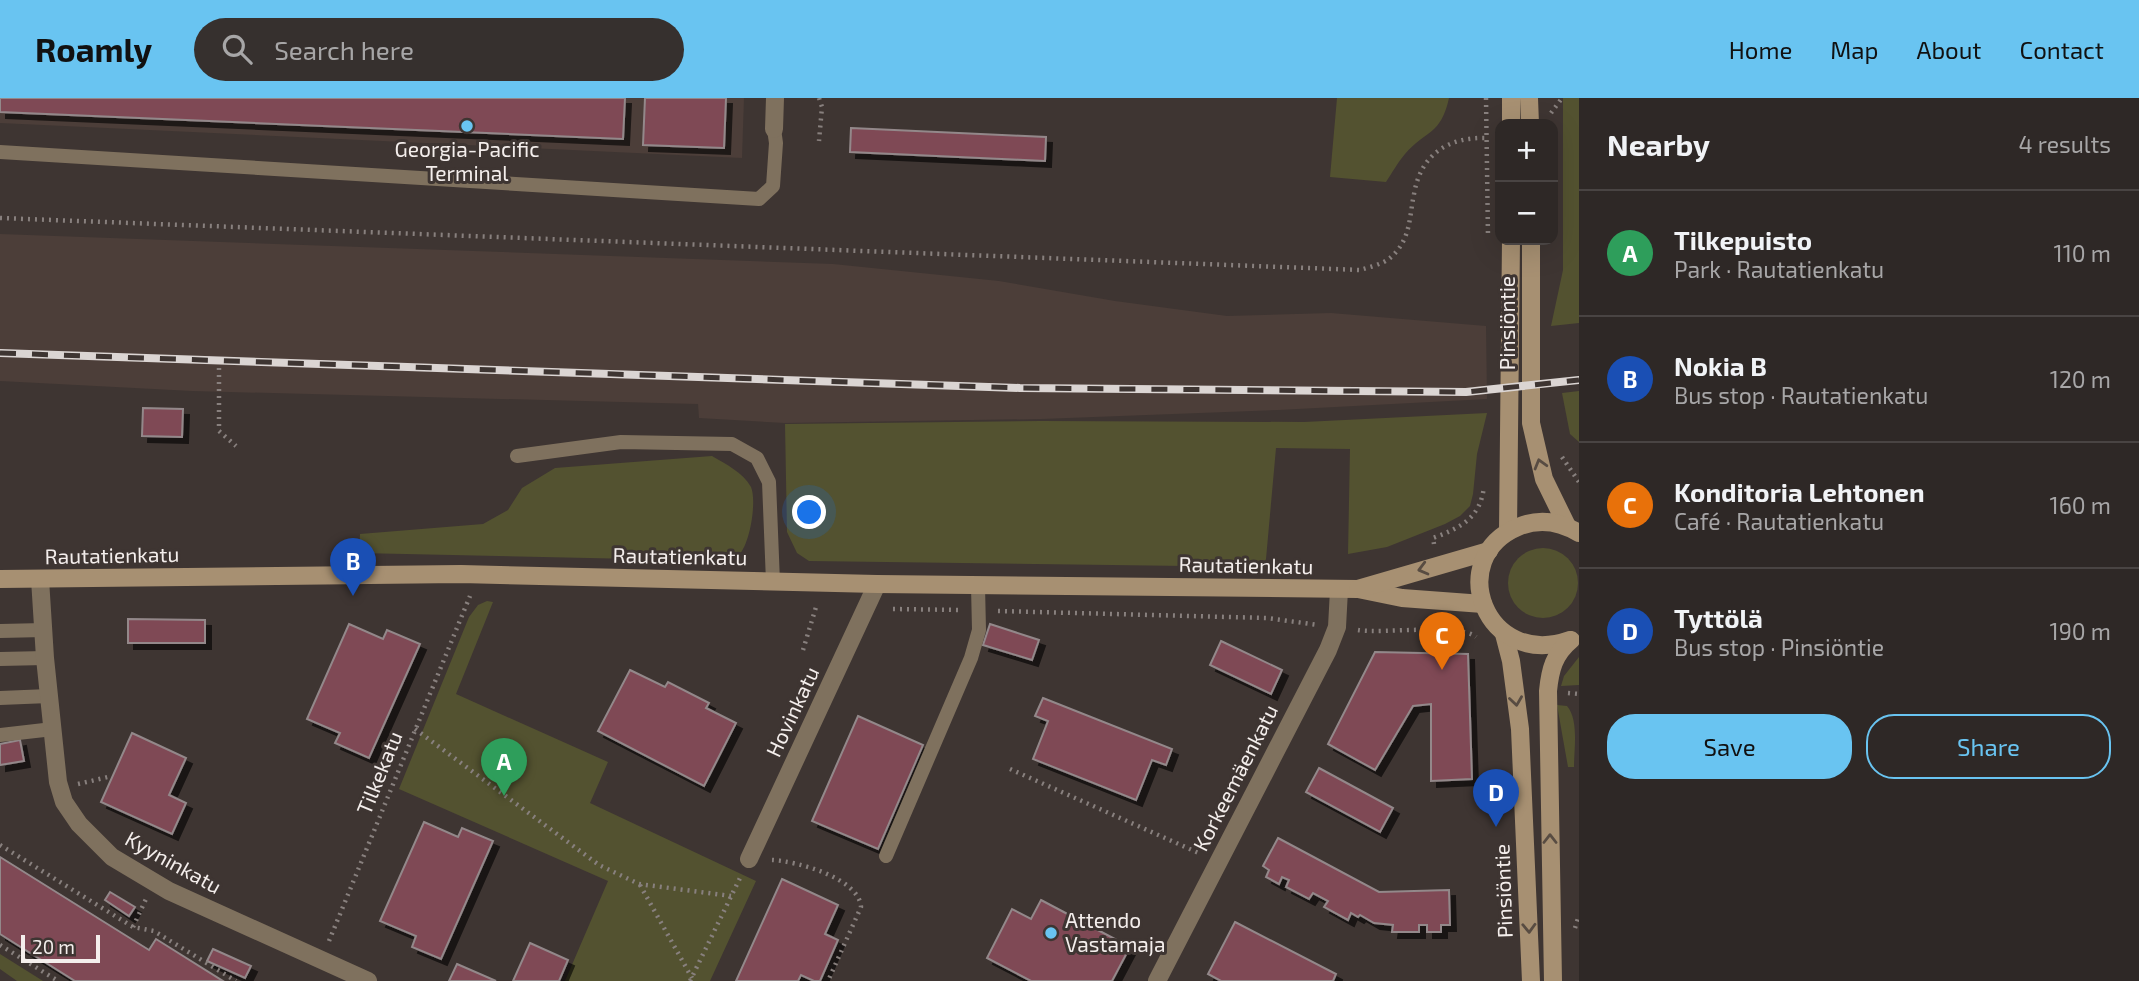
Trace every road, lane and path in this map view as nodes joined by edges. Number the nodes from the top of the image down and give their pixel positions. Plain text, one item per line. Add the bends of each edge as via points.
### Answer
1 (775, 98) edge
2 (819, 98) edge
3 (1511, 98) edge
4 (1529, 98) edge
5 (1562, 98) edge
6 (1551, 113) dead end
7 (1511, 119) edge
8 (1530, 119) edge
9 (774, 129) joint
10 (1486, 138) dead end
11 (820, 141) dead end
12 (0, 152) edge
13 (0, 218) edge
14 (1511, 245) edge
15 (1531, 245) edge
16 (219, 369) dead end
17 (236, 446) dead end
18 (517, 456) dead end
19 (1485, 475) dead end
20 (1573, 530) edge
21 (1508, 531) junction
22 (1433, 538) dead end
23 (1489, 551) junction
24 (0, 579) edge
25 (40, 579) junction
26 (773, 582) junction
27 (877, 584) junction
28 (978, 586) junction
29 (1358, 589) junction
30 (1339, 590) junction
31 (457, 595) dead end
32 (1483, 604) junction
33 (803, 606) dead end
34 (816, 607) junction
35 (829, 607) dead end
36 (867, 608) junction
37 (979, 611) junction
38 (1337, 627) junction
39 (44, 630) junction
40 (0, 631) edge
41 (1504, 634) junction
42 (1575, 637) edge
43 (1479, 640) dead end
44 (803, 650) dead end
45 (45, 658) junction
46 (0, 659) edge
47 (49, 696) junction
48 (0, 698) edge
49 (52, 729) junction
50 (415, 729) junction
51 (0, 735) edge
52 (1010, 769) dead end
53 (108, 777) dead end
54 (60, 788) junction
55 (0, 845) edge
56 (886, 856) dead end
57 (749, 859) junction
58 (1219, 861) junction
59 (154, 883) junction
60 (639, 884) junction
61 (731, 896) junction
62 (133, 927) junction
63 (0, 945) edge
64 (330, 964) junction
65 (691, 980) edge
66 (58, 981) edge
67 (236, 981) edge
68 (368, 981) edge
69 (828, 981) edge
70 (1157, 981) edge
71 (1531, 981) edge
72 (1553, 981) edge

1 - 9 street
2 - 11 path
3 - 7 street
4 - 8 street
5 - 6 path
9 - 12 lane via 773,186 759,199
10 - 13 path via 1466,138 1442,146 1422,168 1404,241 1389,259 1360,270
14 - 21 street, Pinsiöntie
20 -> 15 street, Pinsiöntie via 1544,479 1531,423
16 - 17 path via 219,431
18 - 26 lane via 621,442 733,444 757,458 769,482
19 - 22 path via 1482,501 1470,520
20 - 21 street via 1547,521
21 - 23 street
23 -> 29 street, Rautatienkatu
23 - 32 street via 1481,568
24 - 25 street, Rautatienkatu
25 - 26 street, Rautatienkatu via 461,574
25 - 39 street, Kyyninkatu
26 - 27 street, Rautatienkatu
27 - 28 street, Rautatienkatu
27 - 36 street, Hovinkatu
28 - 30 street, Rautatienkatu
28 - 37 lane
29 - 30 street, Rautatienkatu
29 - 32 street, Rautatienkatu via 1402,598
30 - 38 street, Korkeemäenkatu
31 - 50 path, Tilkekatu via 470,595
32 - 41 street
33 - 34 path
34 - 35 path
34 - 44 path
36 - 37 path
36 - 57 street, Hovinkatu
37 - 38 path via 1267,618
37 - 56 lane via 971,657
38 - 43 path via 1373,632 1462,631
38 - 58 street, Korkeemäenkatu
39 - 40 lane
39 - 45 street, Kyyninkatu
41 - 42 street via 1539,647
41 -> 71 street, Pinsiöntie via 1520,729
72 -> 42 street via 1548,691 1559,650
45 - 46 lane
45 - 47 street, Kyyninkatu
47 - 48 lane
47 - 49 street, Kyyninkatu
49 - 51 lane
49 - 54 street, Kyyninkatu
50 - 60 path via 599,865
50 - 64 path, Tilkekatu via 328,942
52 - 58 path
53 - 54 path
54 - 59 street, Kyyninkatu via 64,802 92,839
55 - 62 path
57 - 61 path
57 - 69 path via 788,860 821,871 861,900
58 - 70 street, Korkeemäenkatu
59 - 62 path
59 - 64 street, Kyyninkatu
60 - 61 path
60 - 65 path
61 - 65 path
62 - 67 path via 154,931
63 - 66 path
64 - 68 street, Kyyninkatu

